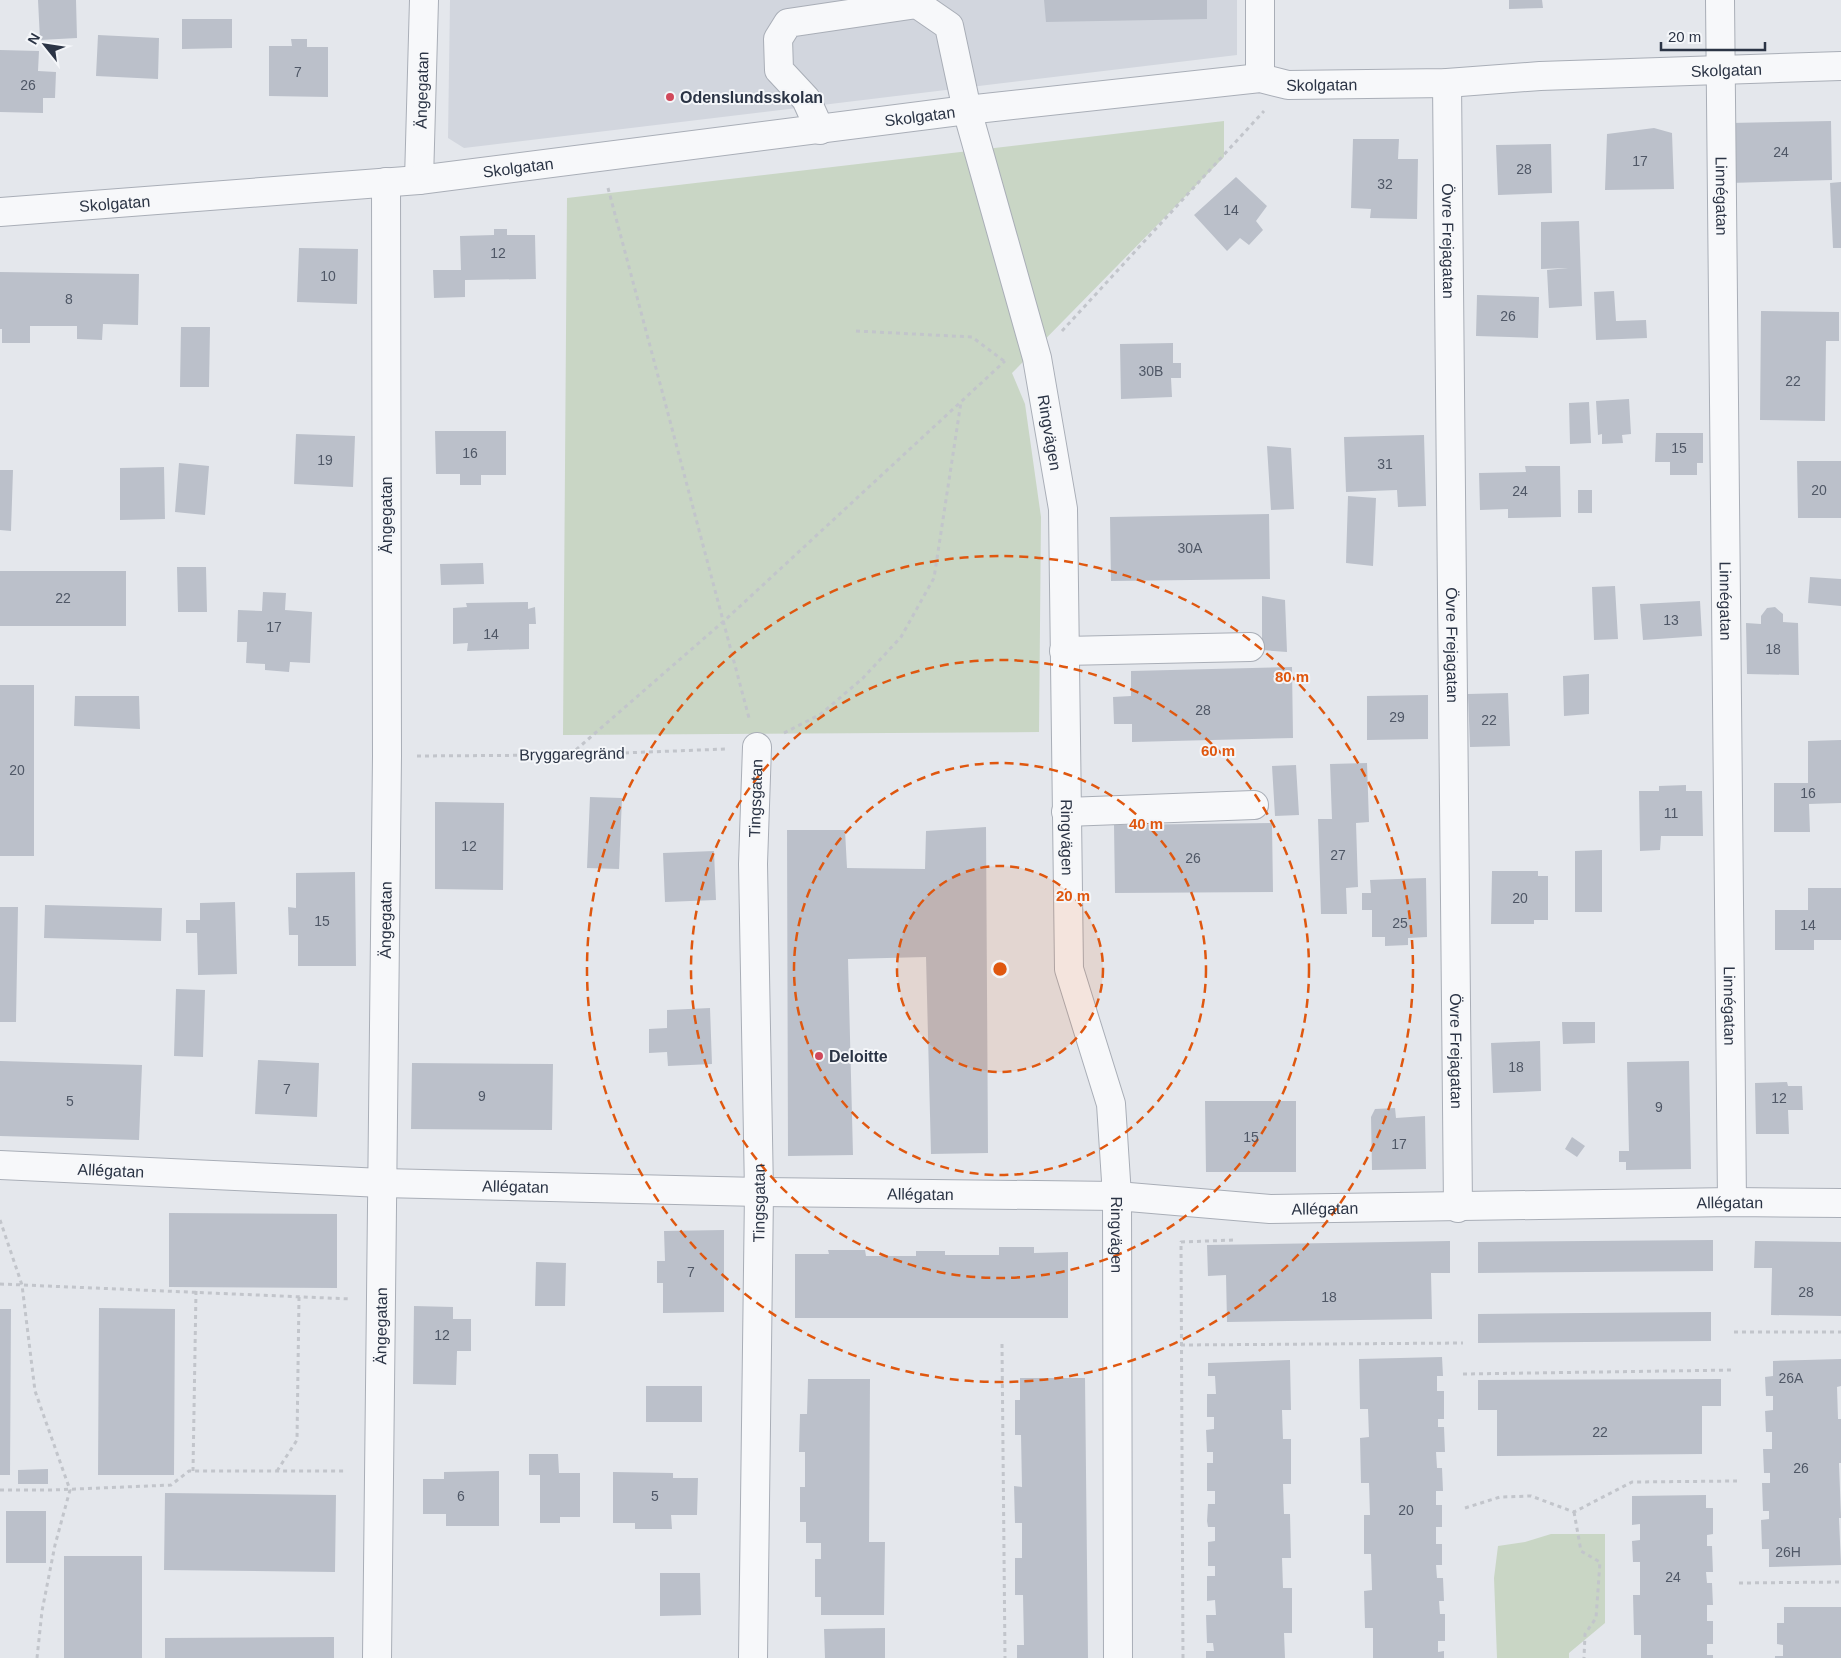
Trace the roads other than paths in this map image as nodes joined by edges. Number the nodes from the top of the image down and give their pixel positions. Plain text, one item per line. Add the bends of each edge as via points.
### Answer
1 (424, 0) edge
2 (1260, 0) edge
3 (1720, 0) edge
4 (1841, 66) edge
5 (1721, 68) junction
6 (1260, 78) junction
7 (1447, 83) junction
8 (967, 110) junction
9 (820, 130) junction
10 (419, 180) junction
11 (386, 182) junction
12 (0, 212) edge
13 (1250, 647) dead end
14 (1064, 650) junction
15 (757, 747) road end
16 (1254, 805) dead end
17 (1066, 812) junction
18 (0, 1165) edge
19 (382, 1183) junction
20 (759, 1192) junction
21 (1117, 1196) junction
22 (1732, 1202) junction
23 (1841, 1203) edge
24 (1458, 1208) junction
25 (377, 1658) edge
26 (753, 1658) edge
27 (1118, 1658) edge

1 - 10 street, Ängegatan
2 - 6 street
3 - 5 street, Linnégatan
4 - 5 street, Skolgatan
5 - 7 street, Skolgatan
5 - 22 street, Linnégatan
6 - 7 street, Skolgatan via 1288,85
6 - 8 street, Skolgatan
7 - 24 street, Övre Frejagatan
8 - 9 street, Skolgatan
8 - 9 street, Ringvägen via 949,26 917,4 788,23 778,39 779,70 806,99
8 - 14 street, Ringvägen via 1037,358 1063,509
9 - 10 street, Skolgatan
10 - 11 street, Skolgatan
11 - 12 street, Skolgatan
11 - 19 street, Ängegatan via 387,756
13 - 14 street
14 - 17 street, Ringvägen
15 - 20 street, Tingsgatan via 753,864
16 - 17 street
17 - 21 street, Ringvägen via 1069,969 1111,1104
18 - 19 street, Allégatan
19 - 20 street, Allégatan
19 - 25 street, Ängegatan
20 - 21 street, Allégatan
20 - 26 street, Tingsgatan
21 - 24 street, Allégatan via 1270,1209
21 - 27 street, Ringvägen
22 - 23 street, Allégatan
22 - 24 street, Allégatan

